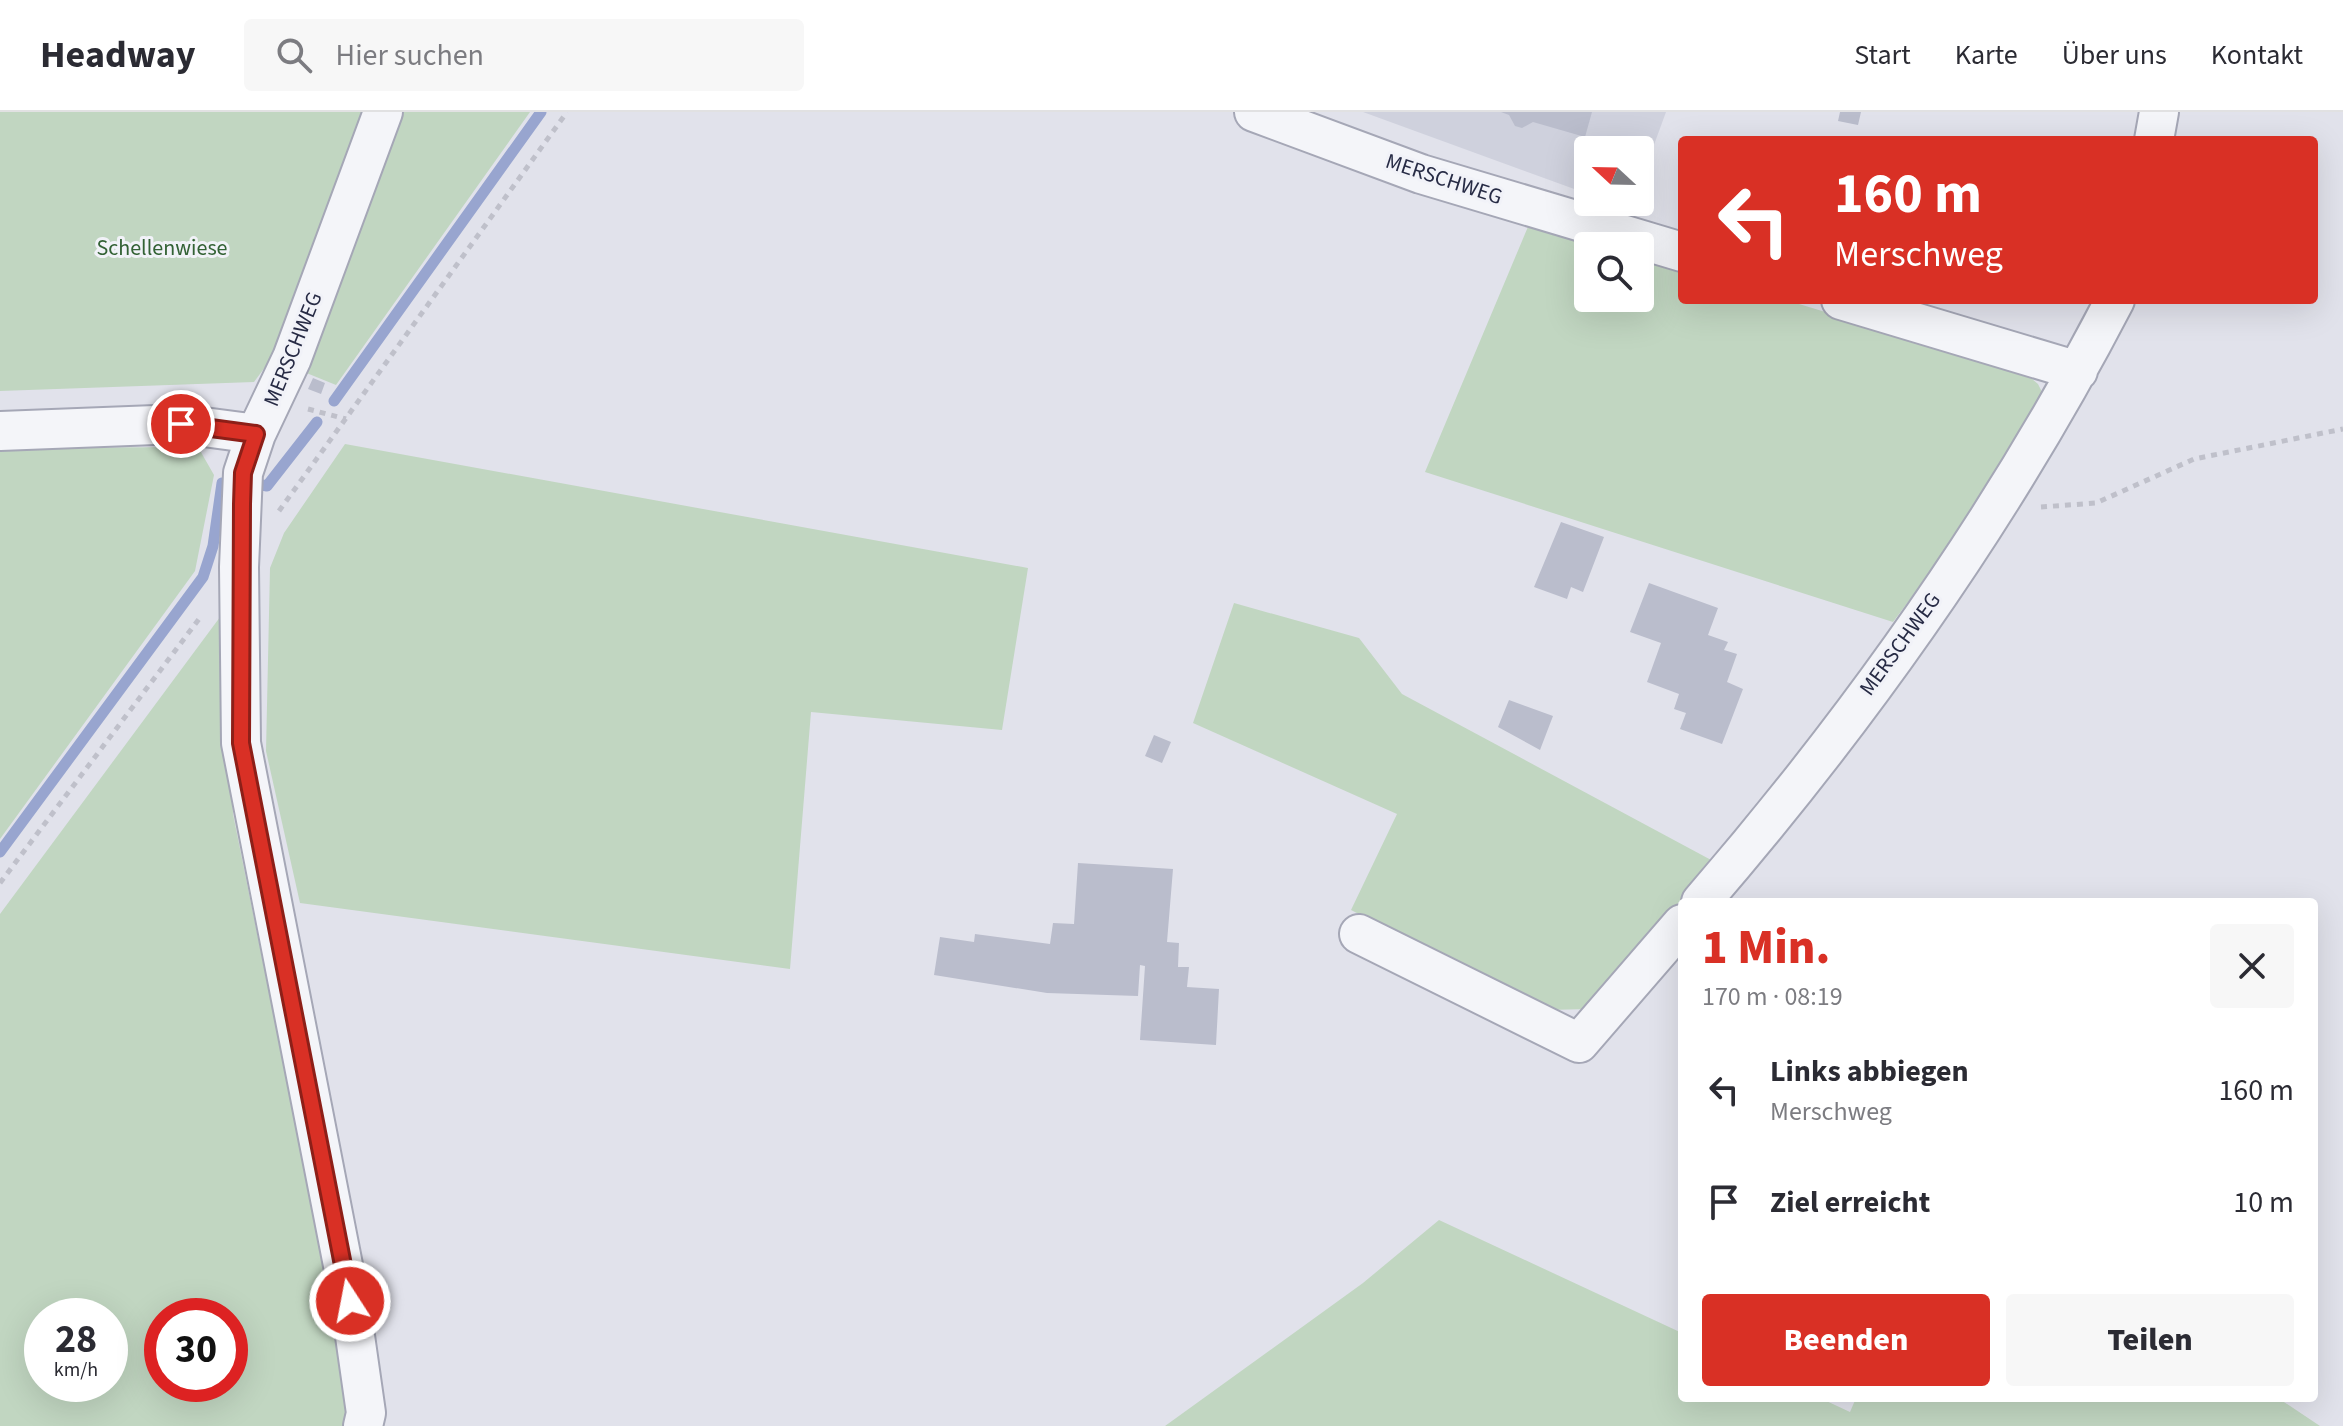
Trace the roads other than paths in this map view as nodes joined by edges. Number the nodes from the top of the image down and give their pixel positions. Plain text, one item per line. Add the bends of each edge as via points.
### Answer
1 (383, 112) edge
2 (1254, 112) edge
3 (2159, 112) edge
4 (2155, 136) edge
5 (1678, 251) edge
6 (1854, 304) edge
7 (2113, 304) edge
8 (2078, 371) junction
9 (0, 431) edge
10 (256, 434) junction
11 (1704, 898) edge
12 (1678, 929) edge
13 (1359, 934) dead end
14 (363, 1426) edge

1 - 10 street, MERSCHWEG via 292,358
2 - 5 street, MERSCHWEG via 1421,174
3 - 4 street
6 - 8 street
7 - 8 street, MERSCHWEG
8 - 11 street, MERSCHWEG via 2009,489 1913,630
9 - 10 street, MERSCHWEG via 181,424
10 - 14 street via 243,473 241,743 350,1301 366,1413
12 - 13 street via 1579,1043

